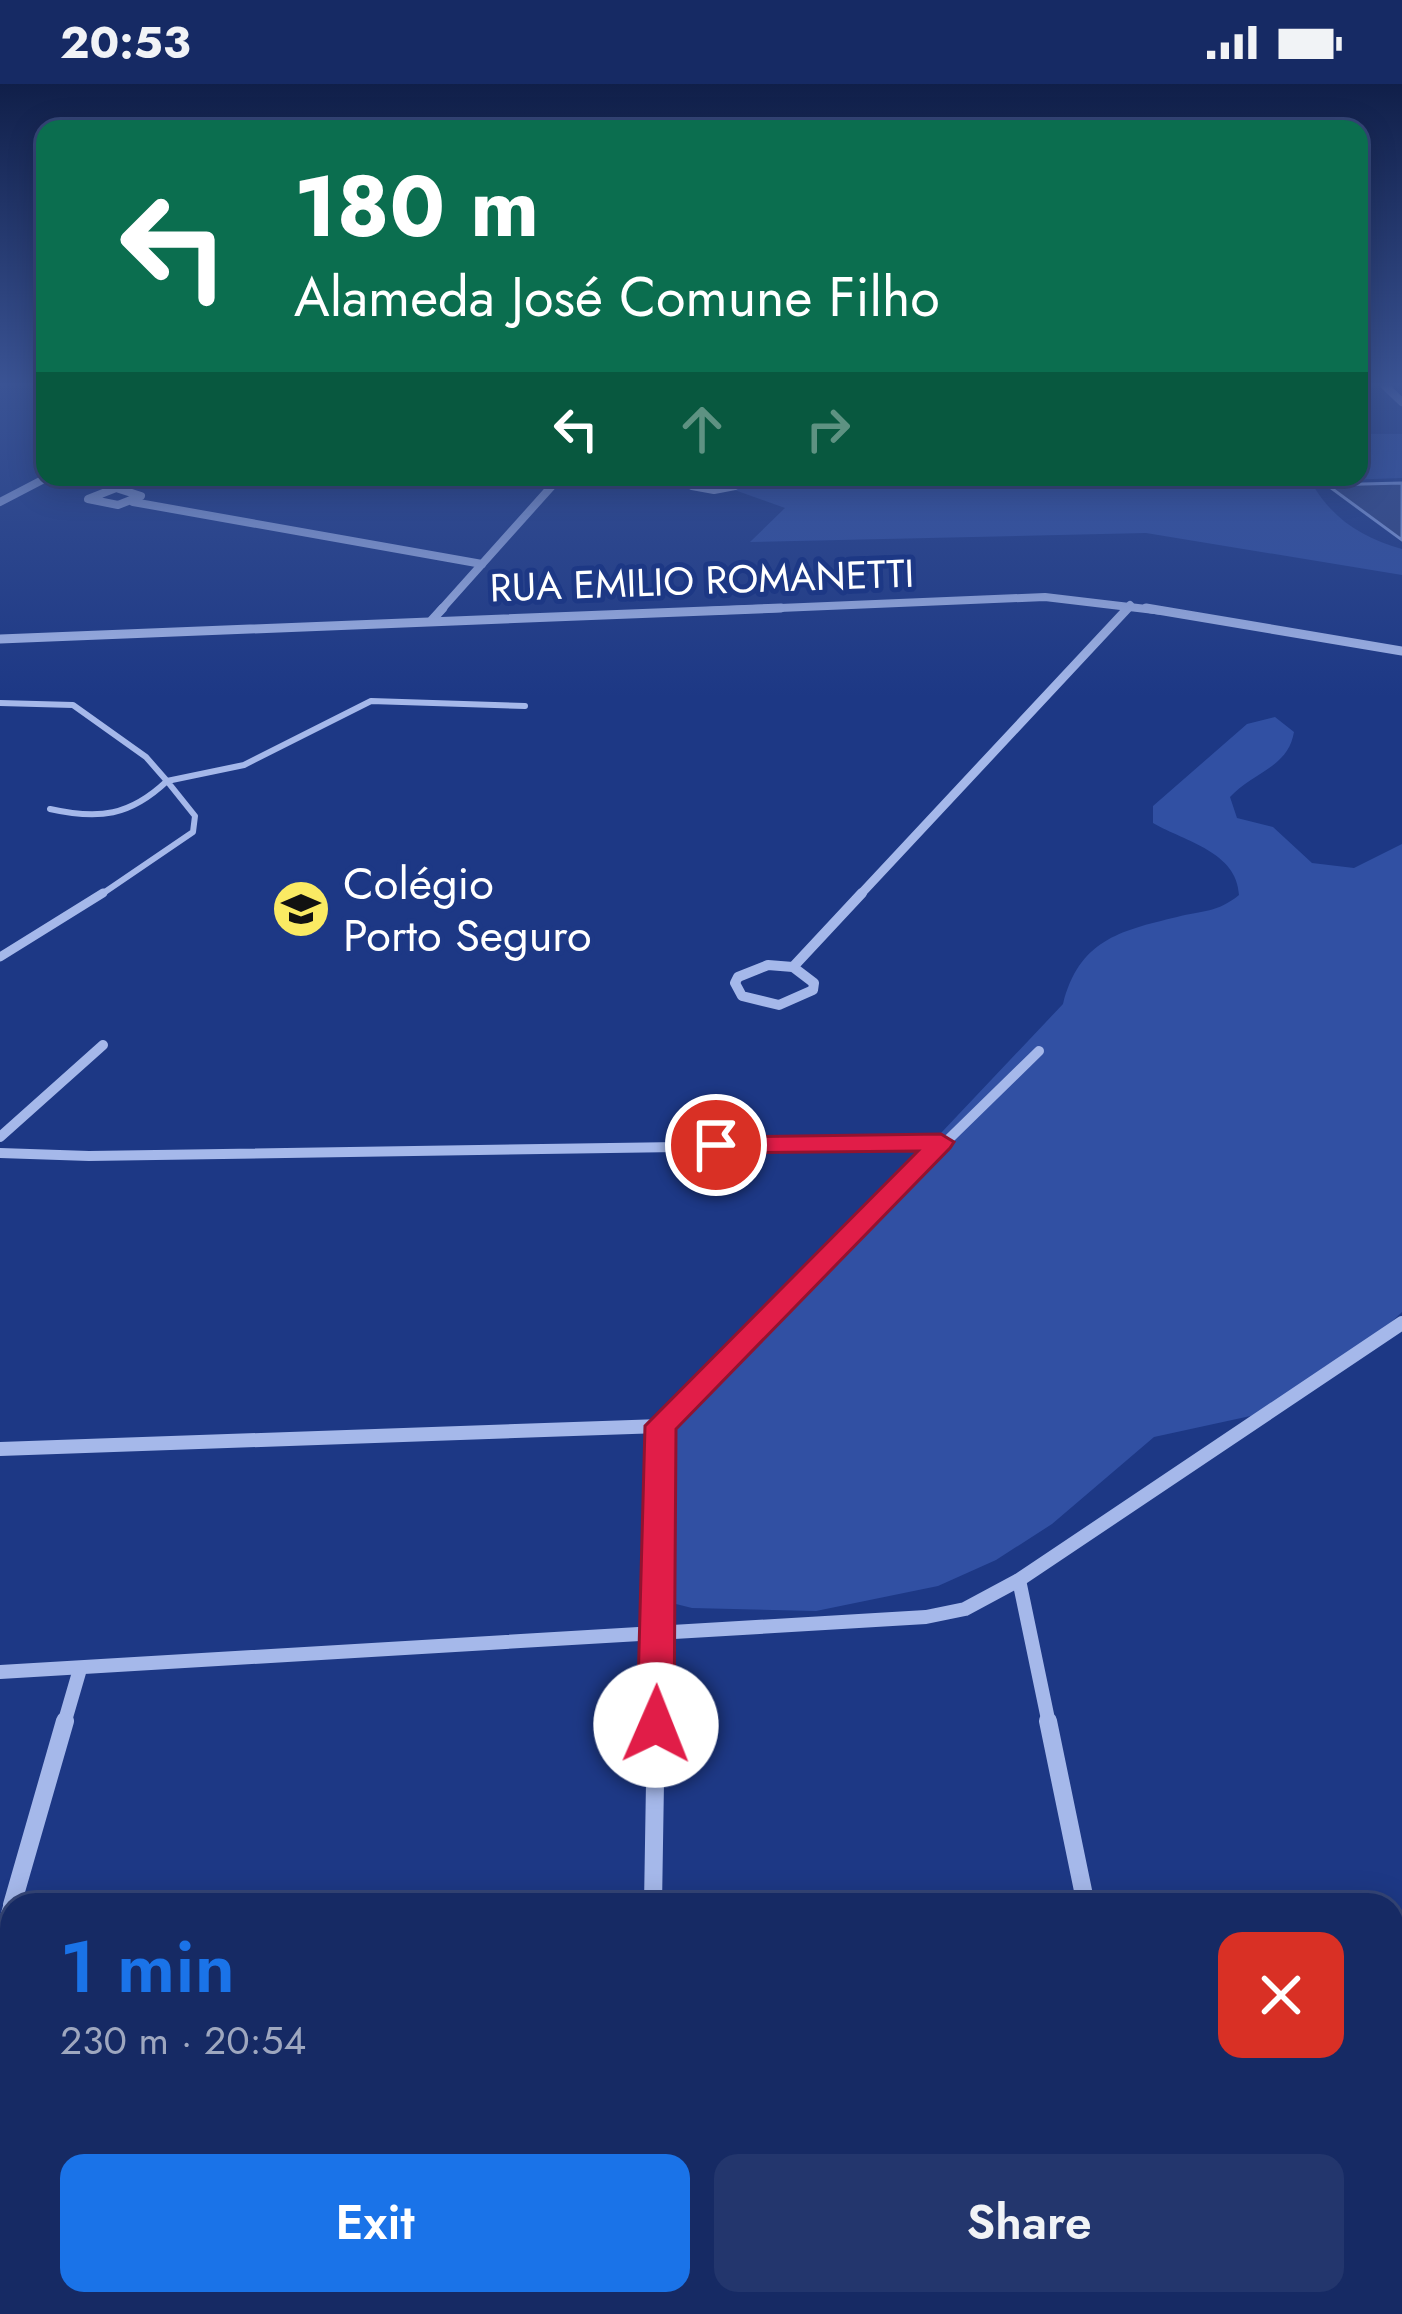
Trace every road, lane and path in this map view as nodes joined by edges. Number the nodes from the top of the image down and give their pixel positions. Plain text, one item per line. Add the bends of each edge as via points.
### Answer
1 (115, 489) edge
2 (127, 489) edge
3 (549, 489) edge
4 (134, 502) junction
5 (482, 564) junction
6 (1130, 604) junction
7 (432, 620) junction
8 (0, 639) edge
9 (1402, 651) edge
10 (0, 703) edge
11 (525, 706) dead end
12 (167, 781) junction
13 (50, 809) dead end
14 (0, 957) edge
15 (793, 968) junction
16 (104, 1045) dead end
17 (1039, 1051) dead end
18 (0, 1137) edge
19 (941, 1142) junction
20 (0, 1153) edge
21 (1402, 1324) edge
22 (661, 1426) junction
23 (0, 1449) edge
24 (1019, 1580) junction
25 (657, 1635) junction
26 (80, 1670) junction
27 (0, 1672) edge
28 (16, 1893) edge
29 (653, 1893) edge
30 (1084, 1893) edge

1 - 4 street via 88,499
2 - 4 street via 140,494
3 - 5 street
4 - 5 street
5 - 7 street
6 - 7 street, RUA EMILIO ROMANETTI via 1045,597
6 - 9 street, RUA EMILIO ROMANETTI
6 - 15 street
7 - 8 street, RUA EMILIO ROMANETTI
10 - 12 lane via 73,705
11 - 12 lane via 371,701 244,764
12 - 13 lane via 114,818
12 - 14 lane via 195,816 193,832
15 - 15 street via 755,968 738,977 736,989 762,1004 800,1001 814,983
16 - 18 street
17 - 19 street
19 - 20 street
19 - 22 street
21 - 24 street
22 - 23 street
22 - 25 street
24 - 25 street via 965,1609 926,1617
24 - 30 street
25 - 26 street
25 - 29 street
26 - 27 street
26 - 28 street

